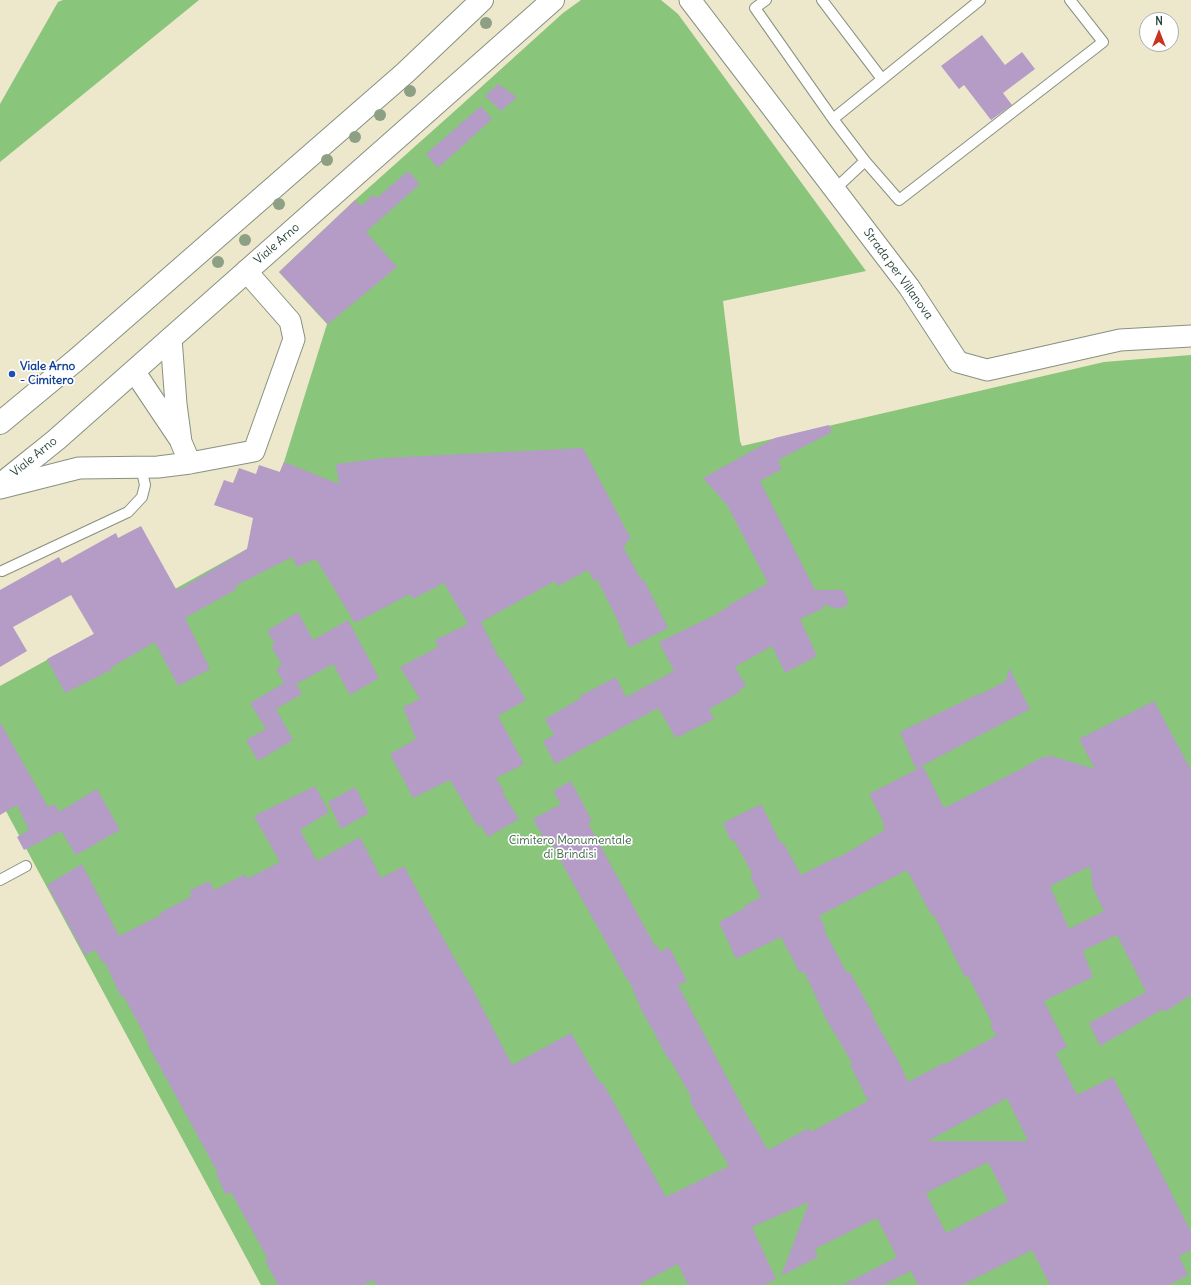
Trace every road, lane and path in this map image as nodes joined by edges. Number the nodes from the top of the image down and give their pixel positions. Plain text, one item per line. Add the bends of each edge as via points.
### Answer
1 (482, 0) edge
2 (553, 0) edge
3 (690, 0) edge
4 (766, 0) edge
5 (822, 0) edge
6 (980, 0) edge
7 (1070, 0) edge
8 (882, 79) junction
9 (833, 119) junction
10 (865, 161) junction
11 (834, 189) junction
12 (246, 271) junction
13 (1191, 336) edge
14 (171, 338) junction
15 (134, 371) junction
16 (0, 423) edge
17 (181, 442) junction
18 (190, 463) junction
19 (141, 467) junction
20 (0, 487) edge
21 (2, 571) dead end
22 (26, 866) dead end
23 (0, 880) edge

1 - 16 main road via 387,88 76,360
2 - 12 main road, Viale Arno
3 - 11 street, Strada per Villanova
4 - 9 lane via 755,8
5 - 8 lane
6 - 8 lane
7 - 10 lane via 1104,42 899,200
8 - 9 lane
9 - 10 lane
10 - 11 lane
11 - 13 street, Strada per Villanova via 909,287 958,362 987,370 1120,340
12 - 14 main road, Viale Arno
12 - 18 street via 290,321 294,339 254,451
14 - 15 main road, Viale Arno
14 - 17 street
15 - 17 street
15 - 20 main road, Viale Arno
17 - 18 street
18 - 19 street
19 - 20 street via 79,468
19 - 21 lane via 145,485 142,497 128,512
22 - 23 lane

